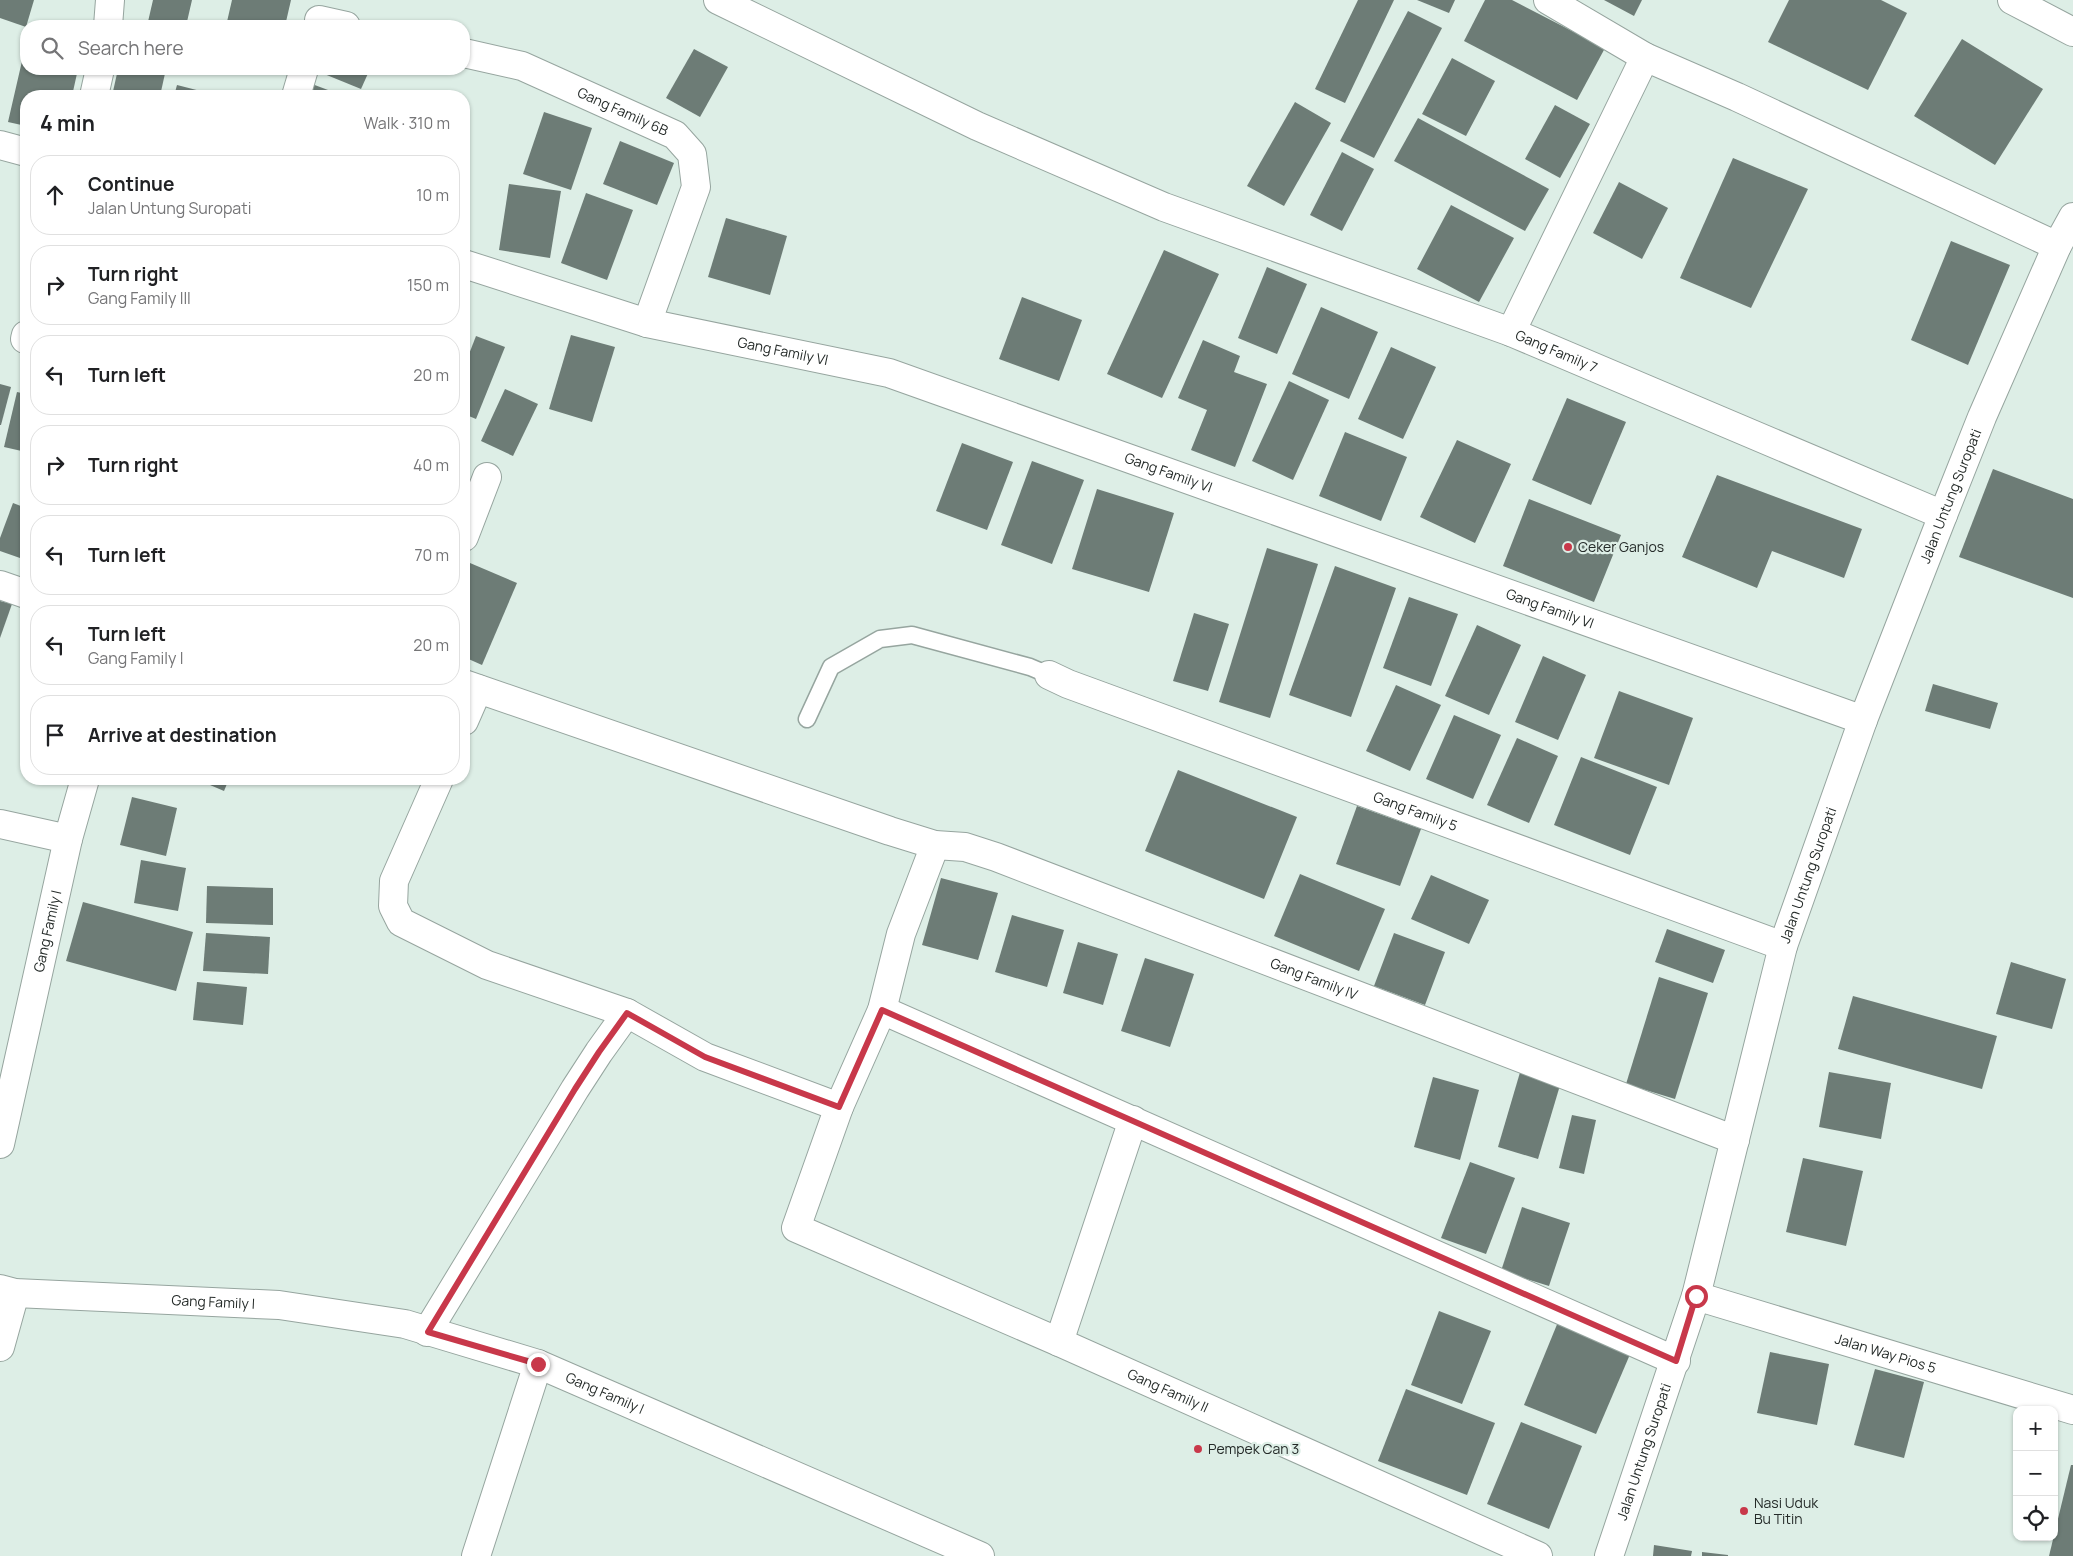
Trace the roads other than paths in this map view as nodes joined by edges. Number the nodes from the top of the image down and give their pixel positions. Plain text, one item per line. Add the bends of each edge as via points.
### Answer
1 (110, 0) edge
2 (718, 0) edge
3 (1548, 0) edge
4 (2012, 0) edge
5 (320, 15) edge
6 (108, 20) edge
7 (332, 20) edge
8 (2073, 32) edge
9 (470, 54) edge
10 (1645, 57) junction
11 (99, 75) edge
12 (302, 75) edge
13 (95, 90) edge
14 (298, 90) edge
15 (0, 145) edge
16 (20, 150) edge
17 (2073, 217) edge
18 (2057, 246) junction
19 (470, 266) edge
20 (647, 323) junction
21 (1511, 332) junction
22 (487, 476) dead end
23 (1943, 515) junction
24 (470, 521) edge
25 (0, 585) edge
26 (20, 592) edge
27 (1048, 675) joint
28 (471, 687) edge
29 (807, 719) dead end
30 (1863, 720) junction
31 (83, 785) edge
32 (435, 785) edge
33 (0, 824) edge
34 (68, 839) junction
35 (935, 845) junction
36 (1783, 946) junction
37 (882, 1010) junction
38 (627, 1013) junction
39 (839, 1107) junction
40 (1133, 1120) junction
41 (1735, 1140) junction
42 (0, 1144) edge
43 (7, 1291) edge
44 (1696, 1296) junction
45 (428, 1332) junction
46 (1059, 1342) junction
47 (0, 1347) edge
48 (1676, 1361) junction
49 (538, 1364) junction
50 (2073, 1410) edge
51 (476, 1556) edge
52 (980, 1556) edge
53 (1538, 1556) edge
54 (1609, 1556) edge

1 - 6 street
2 - 21 street, Gang Family 7 via 976,126 1164,207
3 - 10 street
4 - 8 street
5 - 7 street
9 - 20 street, Gang Family 6B via 522,66 675,135 692,154 696,187
10 - 18 street
10 - 21 street
11 - 13 street
12 - 14 street
15 - 16 street
17 - 18 street, Jalan Untung Suropati
18 - 23 street, Jalan Untung Suropati
19 - 20 street, Gang Family VI
20 - 30 street, Gang Family VI via 889,373
21 - 23 street, Gang Family 7
22 - 24 street
23 - 30 street, Jalan Untung Suropati
25 - 26 street
27 - 29 lane via 1030,667 912,635 880,639 831,666
27 - 36 street, Gang Family 5
28 - 35 street, Gang Family IV
30 - 36 street, Jalan Untung Suropati
31 - 34 street, Gang Family I
32 - 38 street via 394,881 393,906 401,922 487,965
33 - 34 street
34 - 42 street, Gang Family I
35 - 37 street via 901,934
35 - 41 street, Gang Family IV via 965,847 996,857
36 - 41 street, Jalan Untung Suropati
37 - 39 street
37 - 40 street
38 - 39 street via 705,1057
38 - 45 street via 575,1089
39 - 46 street, Gang Family II via 796,1228
40 - 46 street
40 - 48 street
41 - 44 street, Jalan Untung Suropati
43 - 45 street, Gang Family I via 279,1305 404,1324
43 - 47 street
44 - 48 street, Jalan Untung Suropati
44 - 50 street, Jalan Way Pios 5
45 - 49 street, Gang Family I
46 - 53 street, Gang Family II
48 - 54 street, Jalan Untung Suropati
49 - 51 street
49 - 52 street, Gang Family I

